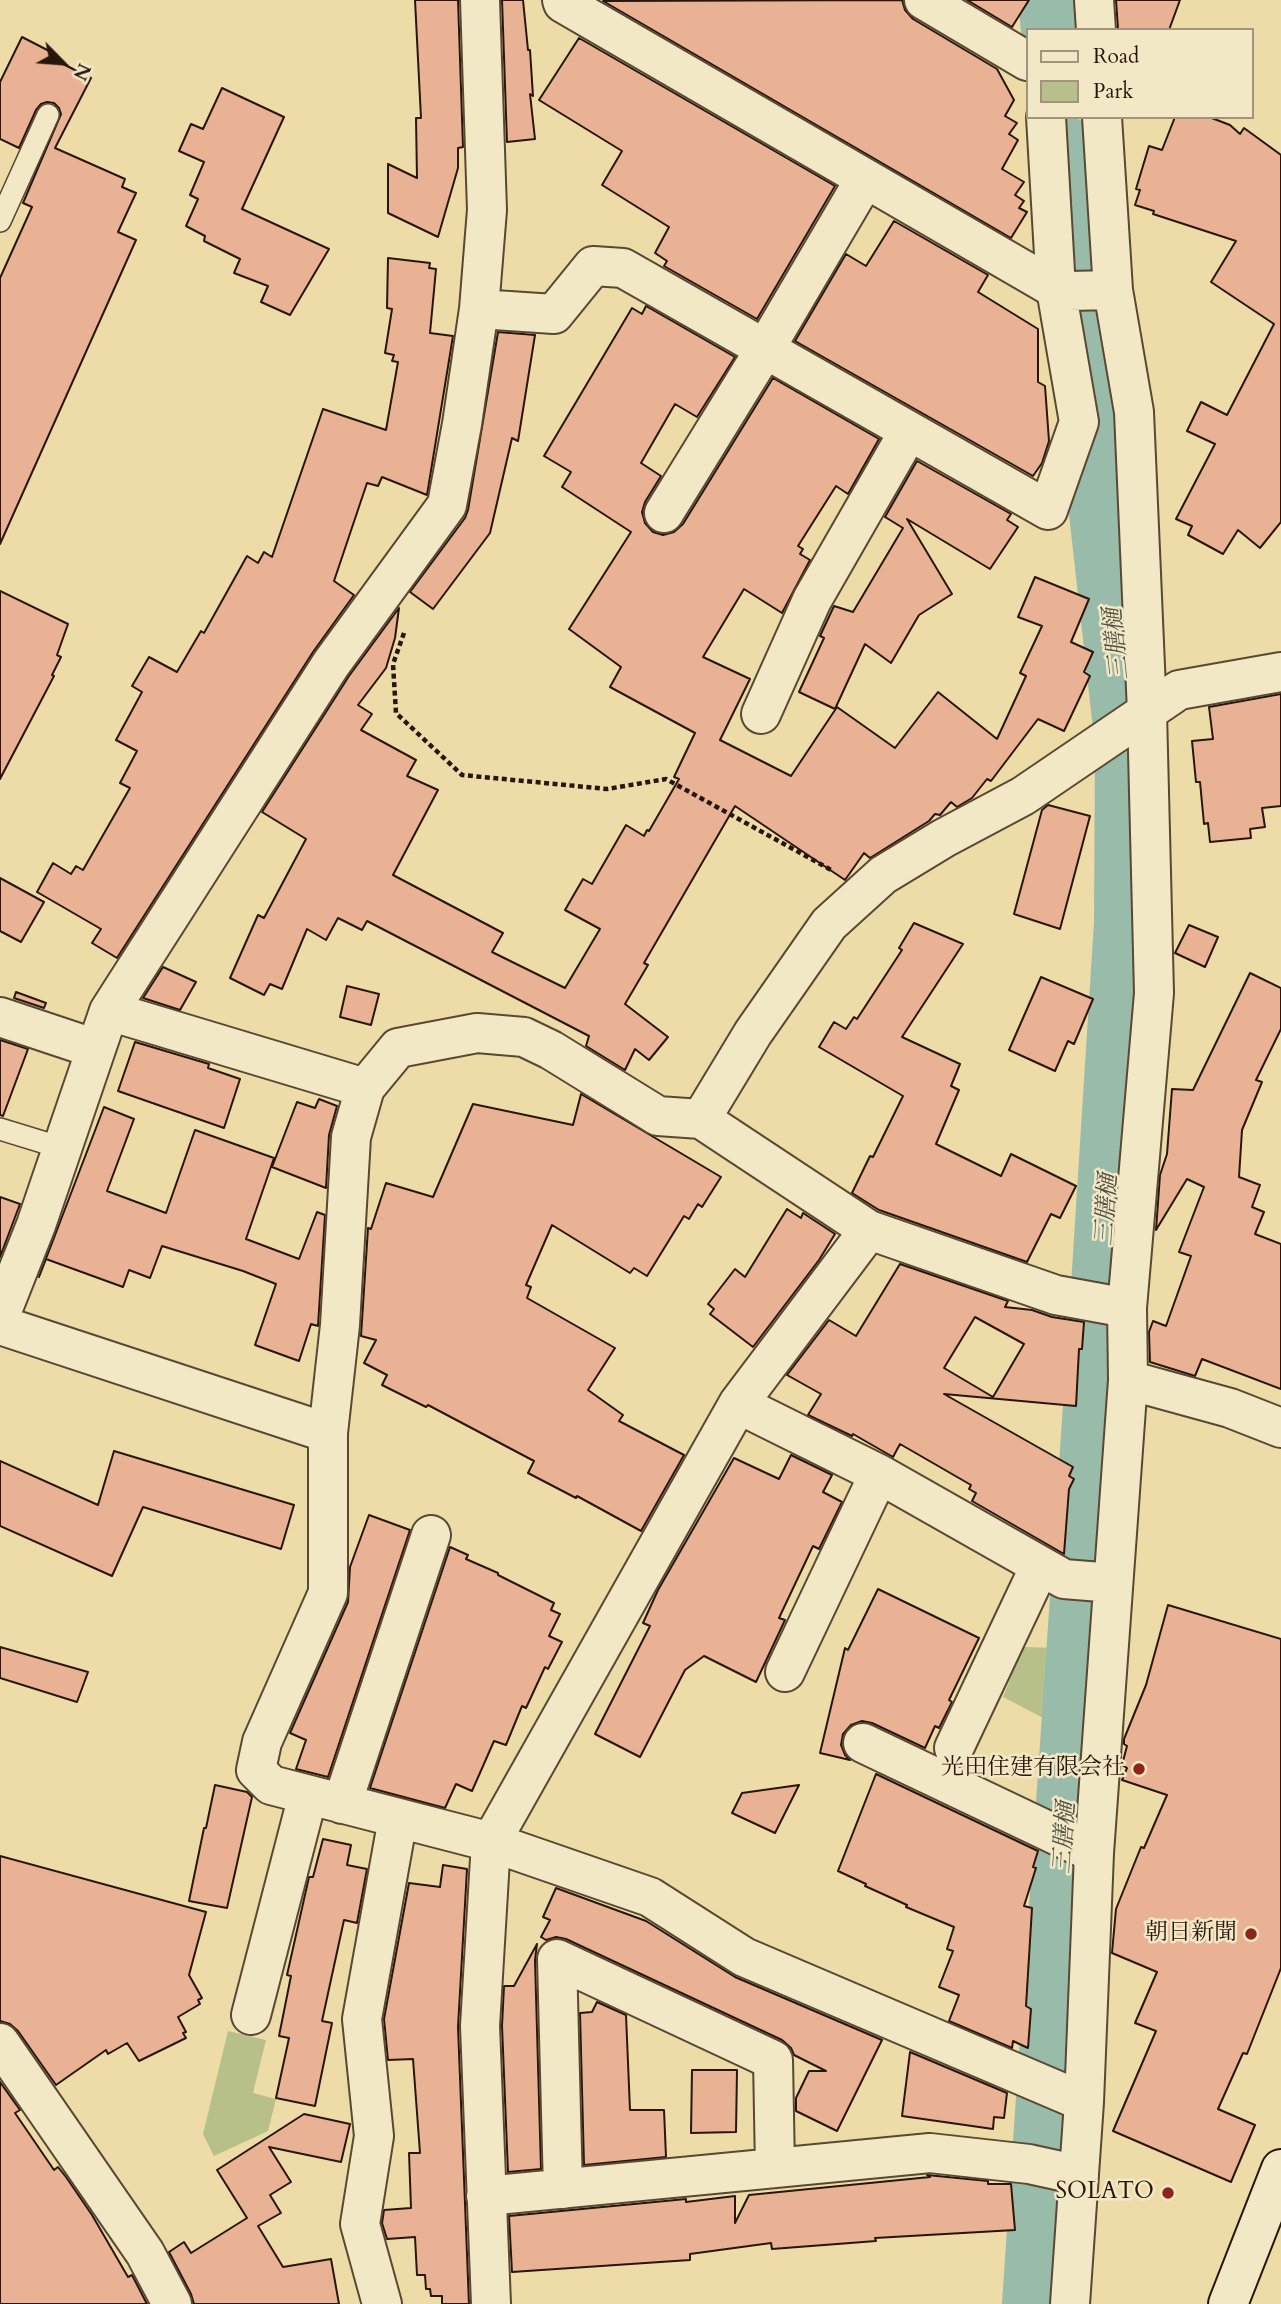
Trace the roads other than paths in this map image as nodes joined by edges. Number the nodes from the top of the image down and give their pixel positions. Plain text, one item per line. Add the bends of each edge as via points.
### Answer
1 (480, 0) edge
2 (562, 0) edge
3 (924, 0) edge
4 (1094, 0) edge
5 (1096, 28) edge
6 (1026, 60) edge
7 (48, 115) dead end
8 (1046, 119) edge
9 (1102, 119) edge
10 (865, 179) junction
11 (0, 221) edge
12 (1084, 290) junction
13 (479, 309) junction
14 (765, 349) junction
15 (909, 431) junction
16 (664, 513) dead end
17 (1281, 672) edge
18 (761, 713) dead end
19 (1134, 720) junction
20 (109, 1011) junction
21 (0, 1017) edge
22 (96, 1048) junction
23 (365, 1088) junction
24 (701, 1119) junction
25 (0, 1129) edge
26 (62, 1148) junction
27 (869, 1230) junction
28 (1111, 1306) junction
29 (0, 1316) edge
30 (0, 1325) edge
31 (1128, 1380) junction
32 (738, 1404) junction
33 (1281, 1428) edge
34 (328, 1433) junction
35 (879, 1474) junction
36 (430, 1535) dead end
37 (1052, 1572) junction
38 (1108, 1582) junction
39 (785, 1672) dead end
40 (863, 1742) dead end
41 (954, 1748) dead end
42 (325, 1800) junction
43 (398, 1818) junction
44 (491, 1842) junction
45 (1086, 1850) junction
46 (251, 2015) dead end
47 (0, 2043) edge
48 (1062, 2092) junction
49 (775, 2168) junction
50 (1281, 2169) edge
51 (1056, 2170) junction
52 (563, 2189) junction
53 (486, 2196) junction
54 (172, 2304) edge
55 (382, 2304) edge
56 (491, 2304) edge
57 (1070, 2304) edge
58 (1228, 2304) edge

1 - 13 street via 487,210
2 - 10 street
3 - 6 street
4 - 5 street
7 - 11 lane
8 - 12 street
9 - 12 street
10 - 12 street
10 - 14 street
12 - 15 street via 1079,422 1048,510
12 - 19 street via 1134,412
13 - 14 street via 554,314 593,266 623,268
13 - 20 street via 447,505 331,664
14 - 15 street
14 - 16 street
15 - 18 street via 812,600
17 - 19 street via 1179,690
19 - 24 street via 1023,796 883,875 829,924 753,1033
19 - 28 street via 1154,993
20 - 22 street
20 - 23 street
21 - 22 street
22 - 26 street
23 - 24 street via 398,1048 477,1033 524,1037 658,1116
23 - 34 street via 351,1137 340,1325
24 - 27 street
25 - 26 lane
26 - 29 street
27 - 28 street via 1056,1295
27 - 32 street
28 - 31 street
30 - 34 street
31 - 33 street via 1230,1408
31 - 38 street
32 - 35 street
32 - 44 street
34 - 42 street via 328,1592 262,1742 256,1770 271,1785
35 - 37 street
35 - 39 street
36 - 42 street
37 - 38 street
37 - 41 street
38 - 45 street
40 - 45 street
42 - 43 street
42 - 46 street
43 - 44 street
43 - 55 street via 362,2019 374,2136 360,2224
44 - 48 street via 650,1897 744,1957
44 - 53 street via 480,2026
45 - 48 street
47 - 54 street via 145,2253
48 - 51 street
49 - 51 street via 930,2153
49 - 52 street
49 - 52 street via 773,2060 557,1959
50 - 58 street
51 - 57 street
52 - 53 street
53 - 56 street

